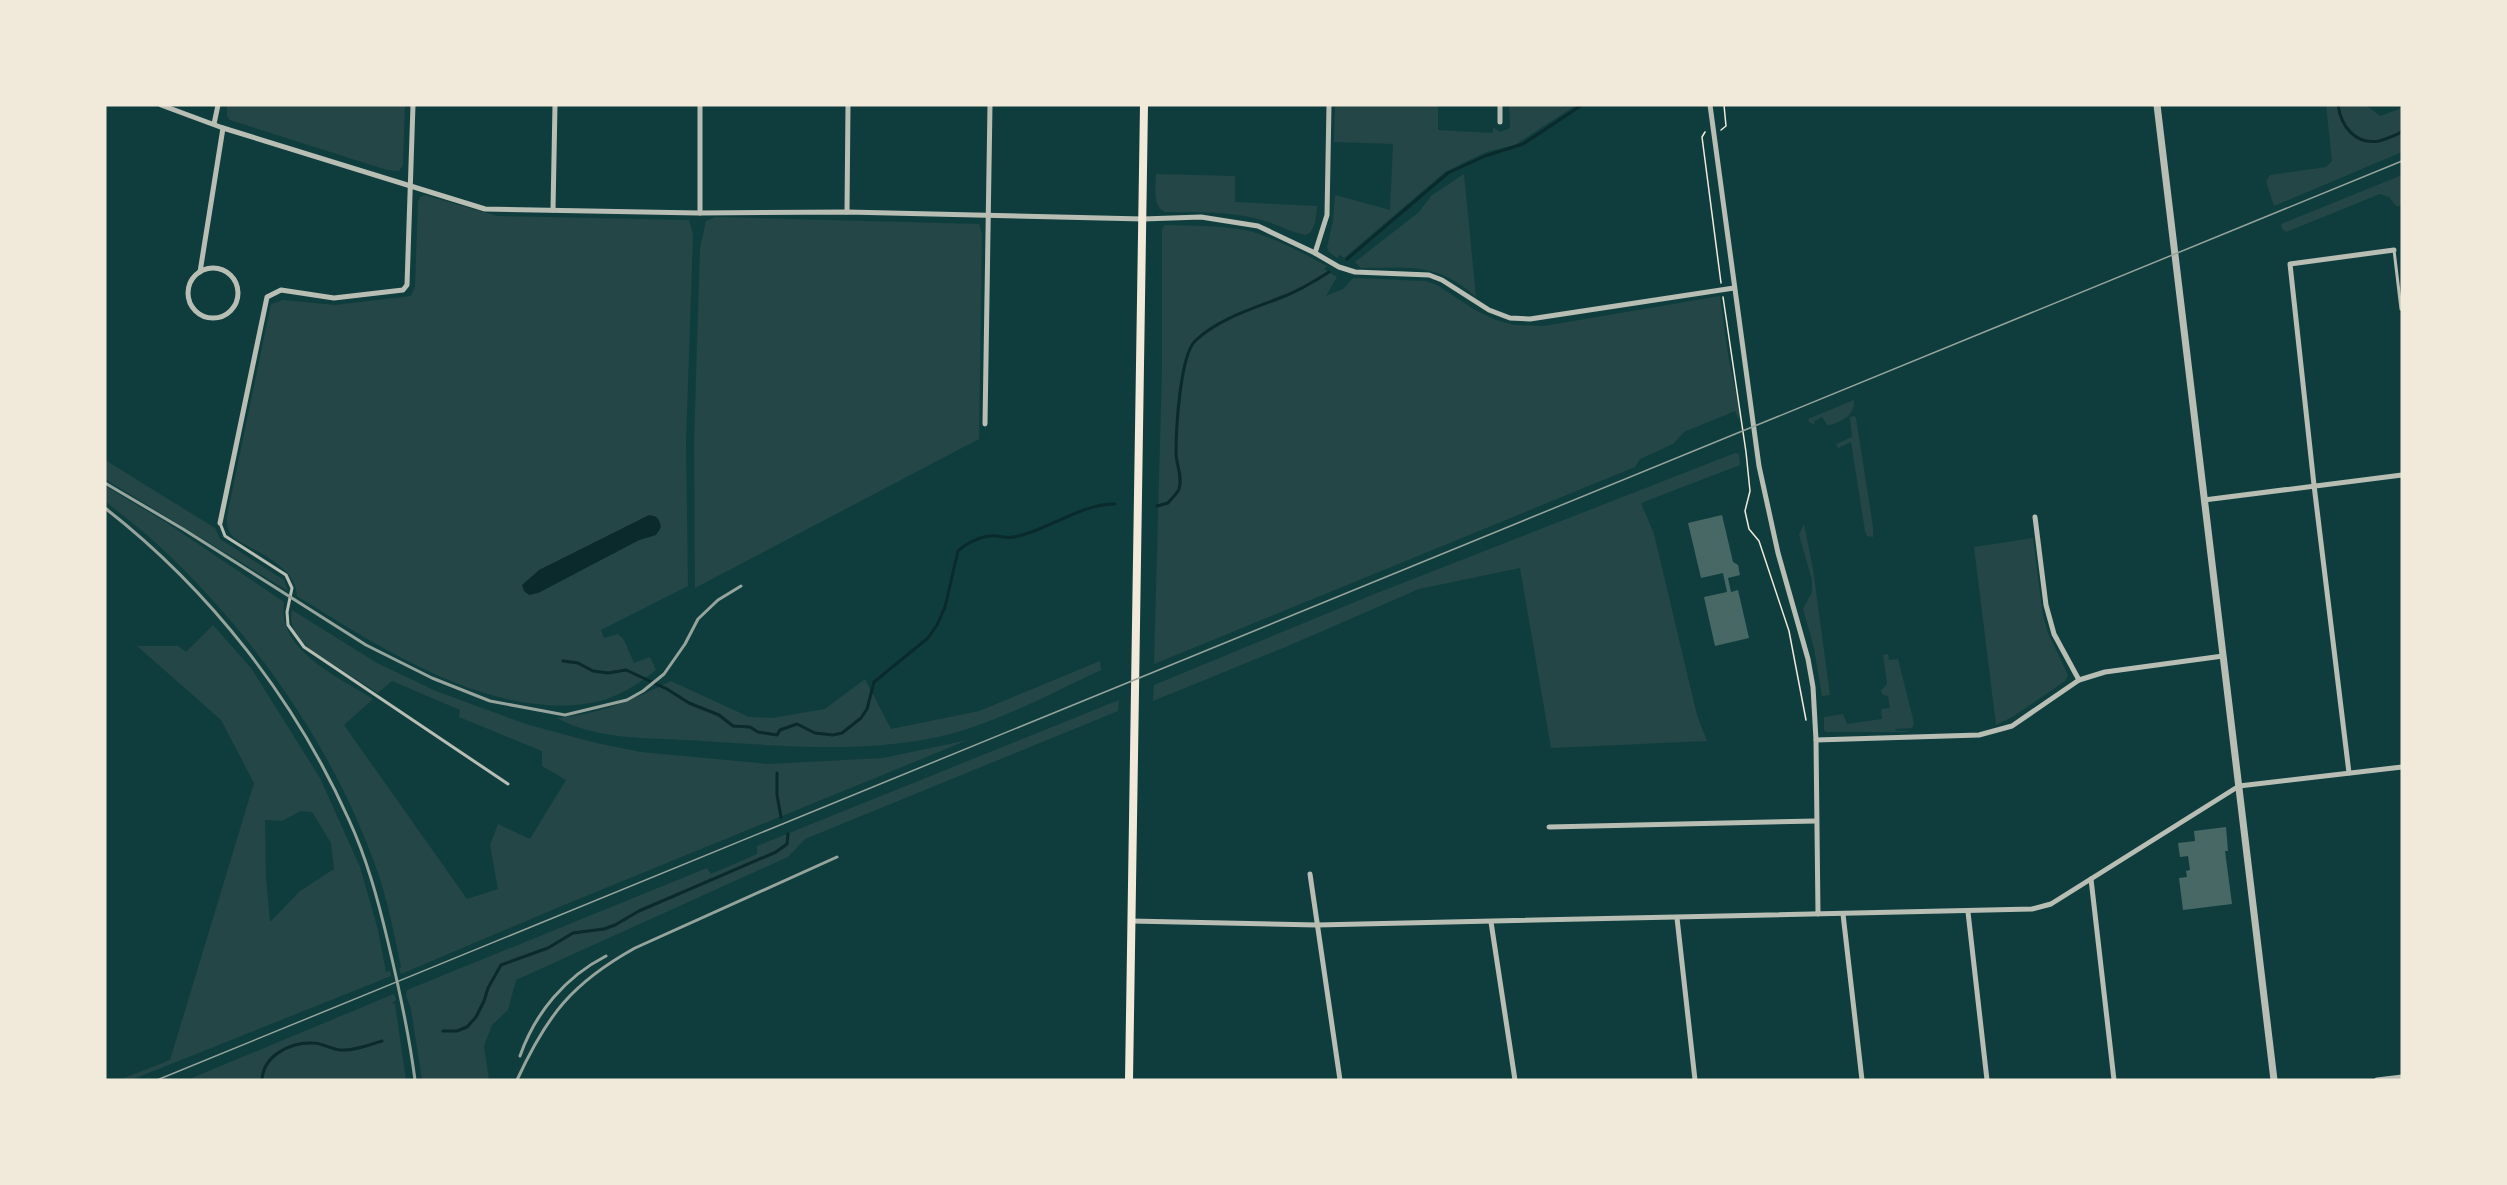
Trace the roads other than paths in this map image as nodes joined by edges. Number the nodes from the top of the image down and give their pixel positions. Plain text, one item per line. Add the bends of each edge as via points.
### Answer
1 (161, 105) edge
2 (219, 105) edge
3 (413, 105) edge
4 (555, 105) edge
5 (700, 105) edge
6 (848, 105) edge
7 (990, 105) edge
8 (1144, 105) edge
9 (1329, 105) edge
10 (1500, 105) edge
11 (1710, 105) edge
12 (2157, 105) edge
13 (1500, 122) dead end
14 (214, 124) junction
15 (223, 128) junction
16 (412, 185) junction
17 (553, 210) junction
18 (847, 212) junction
19 (700, 213) junction
20 (989, 215) junction
21 (1143, 219) junction
22 (2394, 250) joint
23 (1315, 253) junction
24 (200, 272) junction
25 (1734, 288) junction
26 (2401, 309) edge
27 (985, 424) dead end
28 (2402, 475) edge
29 (2314, 485) junction
30 (2204, 500) junction
31 (2035, 517) dead end
32 (220, 523) joint
33 (2223, 656) junction
34 (2079, 680) junction
35 (1816, 740) junction
36 (2402, 766) edge
37 (2349, 773) junction
38 (508, 784) dead end
39 (2239, 786) junction
40 (1816, 821) junction
41 (1549, 827) dead end
42 (1310, 874) dead end
43 (2091, 879) junction
44 (1968, 912) junction
45 (1818, 914) junction
46 (1843, 914) junction
47 (1677, 918) junction
48 (1131, 921) junction
49 (1491, 922) junction
50 (1317, 925) junction
51 (2402, 1077) edge
52 (1129, 1080) edge
53 (1341, 1080) edge
54 (1515, 1080) edge
55 (1695, 1080) edge
56 (1862, 1080) edge
57 (1987, 1080) edge
58 (2114, 1080) edge
59 (2274, 1080) edge
60 (2377, 1080) edge

1 - 14 street
2 - 14 street
3 - 16 street
4 - 17 street
5 - 19 street
6 - 18 street
7 - 20 street
8 - 21 main road
9 - 23 street via 1327,215
10 - 13 street
11 - 25 street
12 - 30 street
14 - 15 street
15 - 16 street
15 - 24 street
16 - 17 street via 485,209
16 - 32 street via 407,285 403,290 333,298 281,290 267,297
17 - 19 street
18 - 19 street
18 - 20 street
20 - 21 street
20 - 27 street
21 - 23 street via 1202,217 1258,226
21 - 48 main road
22 - 26 lane
22 - 29 street via 2290,264
23 - 25 street via 1355,272 1429,275 1510,318 1551,317
24 - 24 street via 190,285 190,302 200,315 225,315 236,304 235,280 215,268
25 - 35 street via 1759,466 1808,659
28 - 29 street
29 - 30 street
29 - 37 street
30 - 33 street
31 - 34 street via 2051,624
32 - 38 lane via 225,536 286,575 292,588 288,625 303,647
33 - 34 street via 2105,672
33 - 39 street
34 - 35 street via 2012,726 1979,735
35 - 40 street
36 - 37 street
37 - 39 street
39 - 43 street
39 - 59 street
40 - 41 street
40 - 45 street
42 - 50 street
43 - 44 street via 2042,908
43 - 58 street
44 - 46 street
44 - 57 street
45 - 46 street
45 - 47 street
46 - 56 street
47 - 49 street
47 - 55 street
48 - 50 street
48 - 52 main road
49 - 50 street
49 - 54 street
50 - 53 street
51 - 60 street

